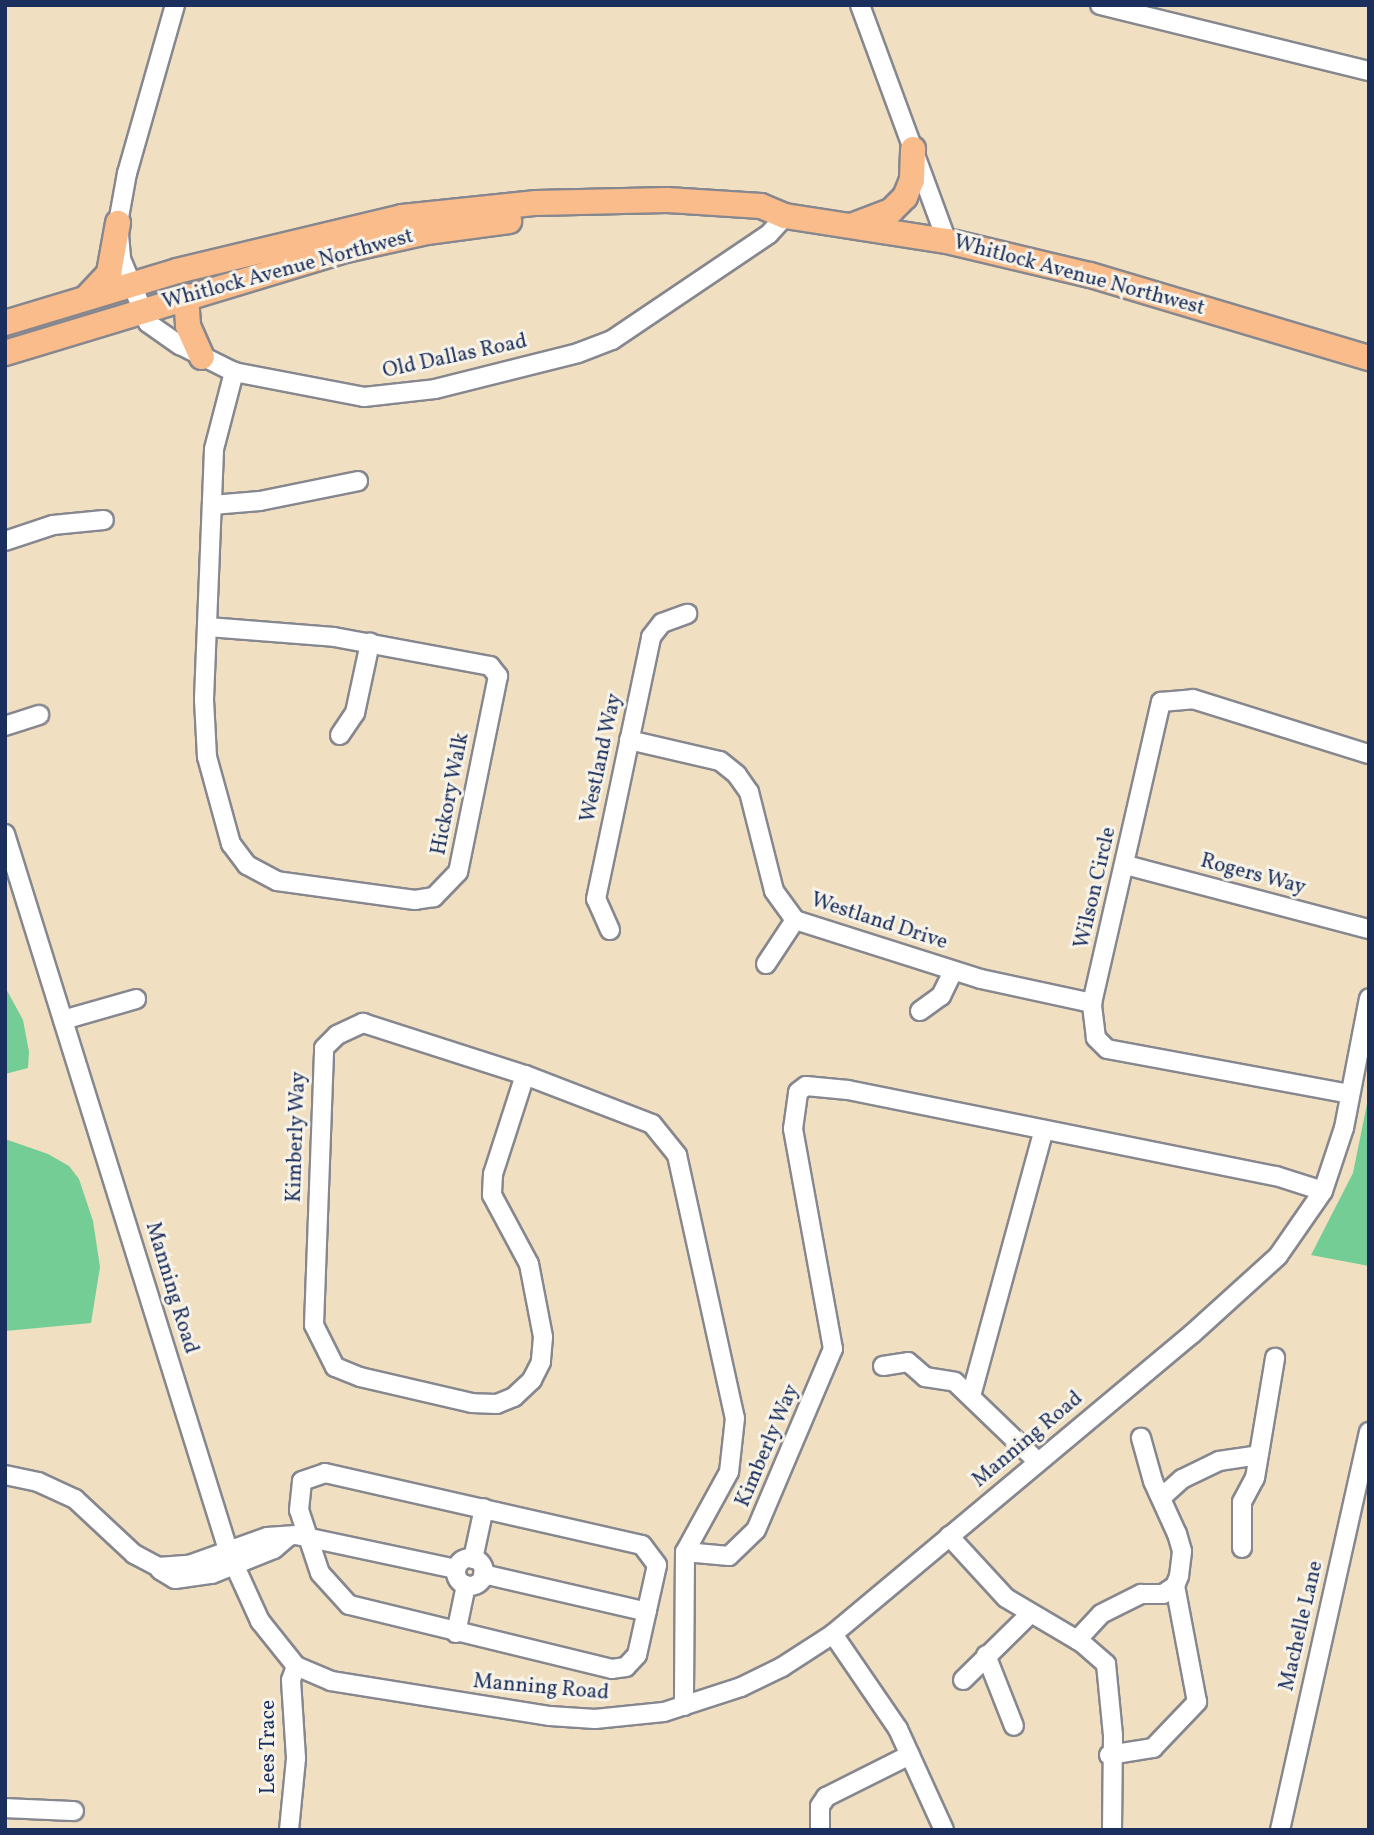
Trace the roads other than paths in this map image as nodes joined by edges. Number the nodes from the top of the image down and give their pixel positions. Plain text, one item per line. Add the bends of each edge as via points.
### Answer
1 (175, 5) edge
2 (860, 5) edge
3 (1100, 5) edge
4 (1369, 71) edge
5 (913, 149) junction
6 (786, 216) junction
7 (118, 223) junction
8 (850, 226) junction
9 (947, 241) junction
10 (129, 285) junction
11 (186, 296) junction
12 (84, 299) junction
13 (141, 311) junction
14 (5, 323) edge
15 (5, 353) edge
16 (202, 357) junction
17 (1369, 358) edge
18 (234, 372) junction
19 (358, 481) dead end
20 (212, 505) junction
21 (104, 520) dead end
22 (5, 541) edge
23 (687, 614) dead end
24 (208, 627) junction
25 (370, 643) junction
26 (39, 715) dead end
27 (5, 726) edge
28 (340, 735) dead end
29 (629, 740) junction
30 (1369, 754) edge
31 (5, 834) edge
32 (1126, 865) junction
33 (795, 920) junction
34 (1369, 929) edge
35 (610, 930) dead end
36 (766, 964) dead end
37 (953, 971) junction
38 (1369, 998) edge
39 (136, 999) dead end
40 (1092, 1003) junction
41 (920, 1011) dead end
42 (64, 1020) junction
43 (525, 1074) junction
44 (1350, 1094) junction
45 (1044, 1130) junction
46 (1323, 1191) junction
47 (1275, 1358) dead end
48 (883, 1366) dead end
49 (971, 1396) junction
50 (1369, 1432) edge
51 (1141, 1437) dead end
52 (1259, 1455) junction
53 (1038, 1462) junction
54 (5, 1475) edge
55 (1162, 1497) junction
56 (484, 1508) junction
57 (298, 1536) junction
58 (949, 1536) junction
59 (1242, 1548) dead end
60 (685, 1552) junction
61 (231, 1559) junction
62 (473, 1559) junction
63 (456, 1569) junction
64 (483, 1574) junction
65 (466, 1585) junction
66 (1175, 1586) junction
67 (647, 1612) junction
68 (1031, 1613) junction
69 (456, 1633) junction
70 (833, 1634) junction
71 (1077, 1640) junction
72 (986, 1655) junction
73 (296, 1665) junction
74 (963, 1680) dead end
75 (684, 1706) junction
76 (1014, 1726) dead end
77 (910, 1755) junction
78 (1110, 1755) junction
79 (5, 1808) edge
80 (74, 1811) dead end
81 (289, 1830) edge
82 (820, 1830) edge
83 (944, 1830) edge
84 (1112, 1830) edge
85 (1280, 1830) edge

1 - 7 street, Old Dallas Road
2 - 5 street
3 - 4 street
5 - 8 highway via 912,180 905,197 891,211
5 - 9 street
6 - 8 highway, Whitlock Avenue Northwest
6 - 10 highway, Whitlock Avenue Northwest via 761,206 667,200 580,200 458,210 350,227
6 - 11 highway, Whitlock Avenue Northwest via 758,220 579,216 451,229 346,250
6 - 18 street, Old Dallas Road via 769,234 612,340 578,353 435,389 364,397
7 - 10 street, Old Dallas Road via 121,260
7 - 12 highway via 109,273
8 - 9 highway, Whitlock Avenue Northwest
9 - 17 highway, Whitlock Avenue Northwest via 1072,270
10 - 12 highway, Whitlock Avenue Northwest
10 - 13 street, Old Dallas Road
11 - 13 highway, Whitlock Avenue Northwest
11 - 16 highway via 188,326
12 - 14 highway, Whitlock Avenue Northwest
13 - 15 highway, Whitlock Avenue Northwest
13 - 16 street, Old Dallas Road via 160,331
16 - 18 street, Old Dallas Road
18 - 20 street, Hickory Walk via 214,450
19 - 20 street via 260,501
20 - 24 street, Hickory Walk
21 - 22 street via 53,525
23 - 29 street, Westland Way via 662,623 651,637
24 - 25 street, Hickory Walk
24 - 25 street, Hickory Walk via 207,757 231,844 247,865 277,881 307,888 415,900 433,897 458,872 498,676 490,666
25 - 28 street via 355,713
26 - 27 street
29 - 33 street, Westland Drive via 720,761 737,775 749,792 774,891
29 - 35 street, Westland Way via 596,899
30 - 32 street, Wilson Circle via 1193,699 1161,702
31 - 42 street, Manning Road
32 - 34 street, Rogers Way
32 - 40 street, Wilson Circle
33 - 36 street
33 - 37 street, Westland Drive
37 - 40 street, Westland Drive
37 - 41 street via 941,996
38 - 44 street, Manning Road
39 - 42 street
40 - 44 street, Wilson Circle via 1096,1038 1107,1049
42 - 61 street, Manning Road
43 - 43 street, Kimberly Way via 493,1174 492,1195 529,1264 543,1337 541,1362 532,1380 514,1397 497,1404 472,1403 335,1367 314,1325 324,1048 337,1035 363,1023
43 - 60 street, Kimberly Way via 652,1124 677,1155 735,1418 729,1472
44 - 46 street, Manning Road
45 - 46 street, Kimberly Way via 1276,1175
45 - 49 street
45 - 60 street, Kimberly Way via 848,1090 806,1086 797,1093 793,1129 833,1349 756,1530 729,1556
46 - 53 street, Manning Road via 1303,1225 1268,1267
47 - 52 street
48 - 49 street via 908,1362 925,1377 955,1382
49 - 53 street
50 - 85 street, Machelle Lane
51 - 55 street
52 - 55 street via 1219,1461 1182,1479
52 - 59 street via 1255,1478 1242,1503
53 - 58 street, Manning Road
54 - 61 street via 38,1482 75,1499 134,1553 158,1567
55 - 66 street via 1182,1551
56 - 57 street via 319,1473 306,1478 298,1489
56 - 62 street
56 - 67 street via 645,1547 657,1566
57 - 61 street via 274,1535
57 - 63 street
57 - 69 street via 322,1578 344,1602 369,1613
58 - 68 street via 1000,1594
58 - 70 street, Manning Road
60 - 75 street
61 - 73 street, Manning Road via 260,1621
62 - 63 street via 460,1562
62 - 64 street via 482,1566
63 - 65 street
64 - 65 street via 475,1584
64 - 67 street
65 - 69 street
66 - 71 street via 1163,1594 1141,1594 1101,1614
66 - 78 street via 1197,1702 1153,1748
67 - 69 street via 637,1656 619,1669
68 - 71 street
68 - 72 street
70 - 75 street, Manning Road via 764,1676
70 - 77 street via 898,1728
71 - 78 street via 1106,1664 1110,1674
72 - 74 street
72 - 76 street
73 - 75 street, Manning Road via 349,1686 562,1717 630,1717
73 - 81 street, Lees Trace via 292,1680 296,1758
77 - 82 street via 826,1797 820,1806
77 - 83 street
78 - 84 street
79 - 80 street

